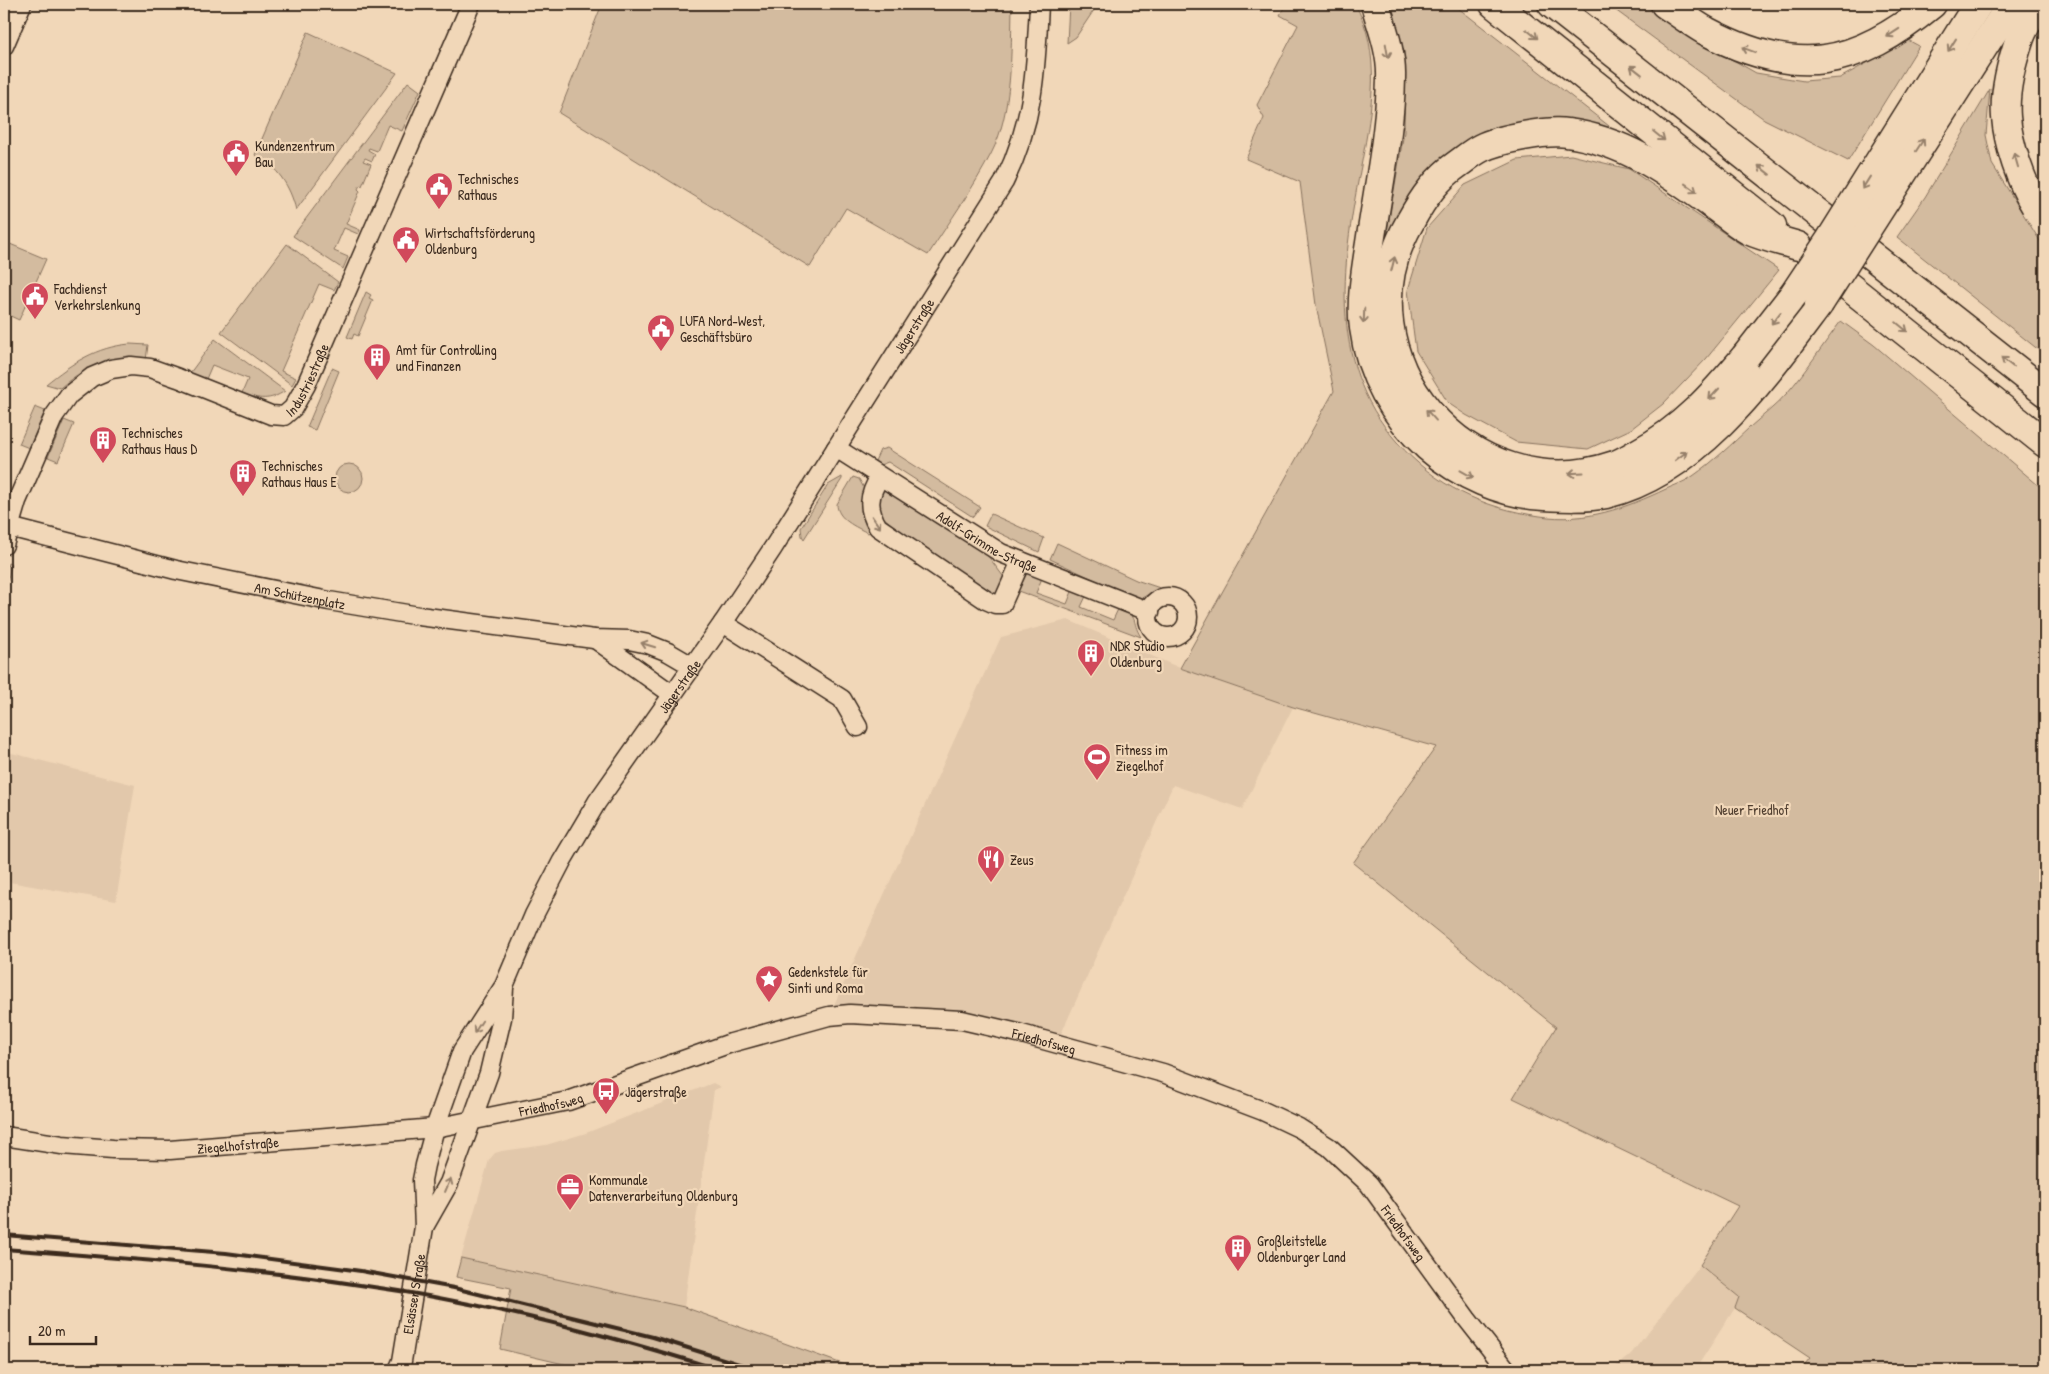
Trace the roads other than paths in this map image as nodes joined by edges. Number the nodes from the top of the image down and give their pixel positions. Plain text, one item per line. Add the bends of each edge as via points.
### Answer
1 (22, 4) edge
2 (471, 4) edge
3 (1039, 4) edge
4 (1375, 4) edge
5 (1494, 4) edge
6 (1552, 4) edge
7 (1665, 4) edge
8 (1932, 4) edge
9 (1978, 4) edge
10 (2011, 4) edge
11 (2038, 4) edge
12 (2045, 8) edge
13 (4, 46) edge
14 (2040, 213) edge
15 (1798, 246) junction
16 (2045, 392) edge
17 (2045, 443) edge
18 (836, 448) junction
19 (880, 477) junction
20 (9, 526) junction
21 (4, 545) edge
22 (1021, 562) junction
23 (1150, 612) dead end
24 (723, 623) junction
25 (594, 639) junction
26 (692, 666) junction
27 (672, 694) junction
28 (858, 727) dead end
29 (504, 986) junction
30 (471, 1122) junction
31 (435, 1128) junction
32 (4, 1136) edge
33 (424, 1227) junction
34 (402, 1367) edge
35 (1507, 1370) edge

1 - 13 street
2 - 20 street, Industriestraße via 306,385 293,408 284,416 271,415 150,368 111,369 92,377 69,395 54,416
3 - 18 street, Jägerstraße via 1034,87 1028,120 1015,160 977,226
4 -> 10 highway, bridge via 1384,31 1391,76 1365,278 1363,326 1370,361 1396,410 1415,435 1440,458 1498,488 1532,496 1571,498 1605,494 1639,482 1671,464 1706,437 1767,374 1819,304
5 -> 15 highway
16 -> 6 highway
8 -> 7 highway via 1871,46 1849,55 1796,61 1750,51 1705,30
9 -> 15 highway, bridge via 1794,294 1716,392 1690,418 1656,444 1616,465 1583,473 1524,471 1497,462 1445,430 1412,391 1399,364 1390,331 1387,297 1393,262 1405,230 1423,198 1446,172 1482,147 1522,136 1564,132 1602,139 1637,154 1668,173 1748,230
11 - 12 street
14 -> 11 highway, bridge via 2025,188 2006,117 2010,73 2020,36
15 -> 17 highway
18 - 19 street, Adolf-Grimme-Straße
18 - 24 street, Jägerstraße
19 - 22 street, Adolf-Grimme-Straße via 978,539
19 -> 22 street via 870,501 870,514 878,527 986,600 1002,604
20 - 21 street, Industriestraße
20 - 25 street, Am Schützenplatz via 176,570 329,601
22 - 23 street, Adolf-Grimme-Straße
24 - 26 street, Jägerstraße
24 - 28 street via 842,700
26 -> 25 street, Am Schützenplatz via 648,644
25 - 27 street, Am Schützenplatz
26 - 27 street, Jägerstraße
27 - 29 street, Jägerstraße via 597,802 562,861 534,915
29 - 30 street, Jägerstraße via 502,1018 490,1073
29 -> 31 street, Jägerstraße via 462,1051
30 - 31 street, Ziegelhofstraße
33 -> 30 street, Elsässer Straße via 449,1183
30 - 35 street, Friedhofsweg via 568,1101 731,1043 829,1016 942,1018 1009,1031 1163,1073 1267,1113 1329,1147 1368,1184
31 - 32 street, Ziegelhofstraße via 170,1150 105,1148
31 - 33 street, Elsässer Straße via 422,1180
33 - 34 street, Elsässer Straße

